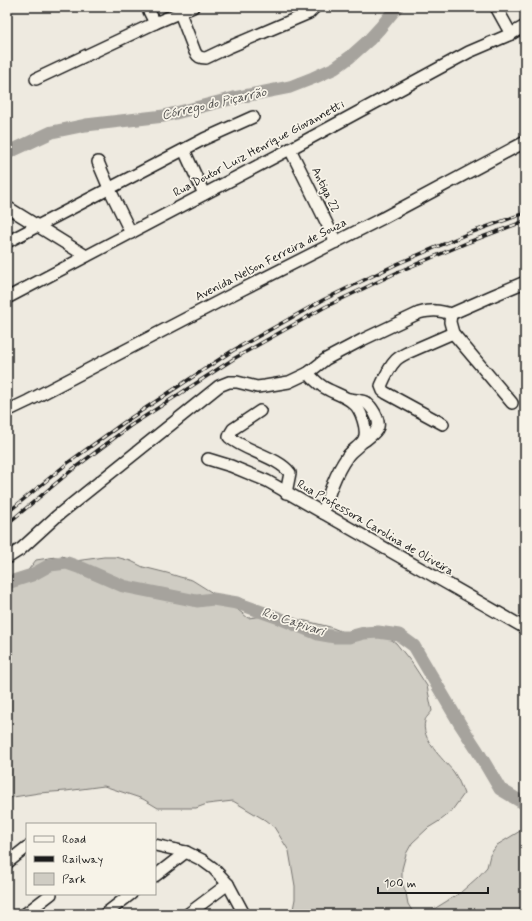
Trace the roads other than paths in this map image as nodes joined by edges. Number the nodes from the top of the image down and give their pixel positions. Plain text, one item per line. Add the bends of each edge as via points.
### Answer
1 (147, 7) edge
2 (193, 7) edge
3 (315, 7) edge
4 (496, 7) edge
5 (180, 13) junction
6 (154, 23) junction
7 (525, 26) edge
8 (511, 34) junction
9 (36, 79) dead end
10 (253, 117) dead end
11 (525, 142) edge
12 (290, 149) junction
13 (184, 150) junction
14 (98, 162) dead end
15 (109, 188) junction
16 (204, 194) junction
17 (7, 207) edge
18 (38, 226) junction
19 (131, 233) junction
20 (7, 242) edge
21 (336, 242) junction
22 (86, 256) junction
23 (525, 282) edge
24 (7, 298) edge
25 (451, 314) junction
26 (454, 333) junction
27 (308, 373) junction
28 (28, 401) junction
29 (512, 403) dead end
30 (7, 411) edge
31 (260, 411) dead end
32 (7, 420) edge
33 (443, 424) dead end
34 (208, 459) dead end
35 (286, 492) junction
36 (323, 513) junction
37 (7, 558) edge
38 (525, 628) edge
39 (156, 845) edge
40 (26, 848) edge
41 (186, 852) junction
42 (7, 863) edge
43 (156, 875) edge
44 (228, 884) junction
45 (50, 895) edge
46 (130, 895) edge
47 (25, 914) edge
48 (105, 914) edge
49 (188, 914) edge
50 (244, 914) edge

1 - 6 street
2 - 5 street
3 - 5 street via 309,13 206,58 195,52
4 - 8 street
5 - 6 street
6 - 9 street
7 - 8 street, Rua Doutor Luiz Henrique Giovannetti
8 - 12 street, Rua Doutor Luiz Henrique Giovannetti via 469,52
10 - 13 street
11 - 21 street, Avenida Nelson Ferreira de Souza
12 - 16 street, Rua Doutor Luiz Henrique Giovannetti
12 - 21 street, Antiga 22
13 - 15 street
13 - 16 street
14 - 15 street
15 - 18 street
15 - 19 street
16 - 19 street, Rua Doutor Luiz Henrique Giovannetti
17 - 18 street
18 - 20 street
18 - 22 street
19 - 22 street, Rua Doutor Luiz Henrique Giovannetti
21 - 28 street, Avenida Nelson Ferreira de Souza
22 - 24 street, Rua Doutor Luiz Henrique Giovannetti
23 - 25 street
25 - 26 street via 450,322
25 - 27 street via 440,310 419,312 326,359
26 - 29 street
26 - 33 street via 400,357 381,386 383,391
27 - 36 street via 316,382 356,405 366,433 364,440 348,455 341,466
27 - 37 street via 289,382 273,385 257,387 229,382 219,386
28 - 30 street, Avenida Nelson Ferreira de Souza
28 - 32 street, Avenida Nelson Ferreira de Souza
31 - 35 street via 233,429 230,437 286,468 290,474
34 - 35 street, Rua Professora Carolina de Oliveira via 267,481
35 - 36 street, Rua Professora Carolina de Oliveira
36 - 38 street, Rua Professora Carolina de Oliveira
39 - 41 street
40 - 42 street
41 - 43 street
41 - 44 street via 213,868
44 - 49 street
44 - 50 street
45 - 47 street
46 - 48 street

